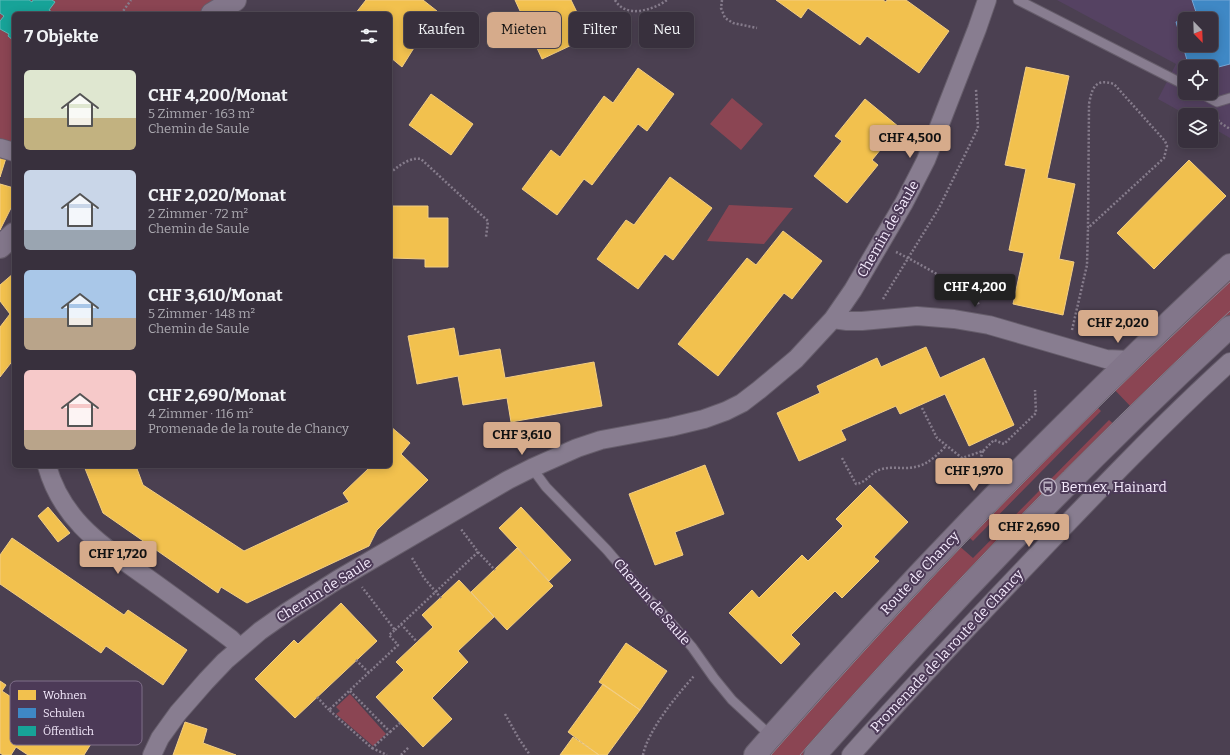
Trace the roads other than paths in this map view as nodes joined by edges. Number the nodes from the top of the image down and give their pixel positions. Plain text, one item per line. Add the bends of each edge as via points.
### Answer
1 (235, 0) edge
2 (986, 0) edge
3 (1018, 0) edge
4 (215, 12) edge
5 (1178, 81) edge
6 (1230, 98) edge
7 (1213, 100) edge
8 (0, 148) edge
9 (12, 151) edge
10 (12, 236) edge
11 (0, 247) edge
12 (1230, 265) edge
13 (833, 319) junction
14 (1230, 327) edge
15 (1130, 360) junction
16 (1230, 362) edge
17 (49, 468) edge
18 (532, 468) junction
19 (240, 648) junction
20 (771, 736) junction
21 (152, 755) edge
22 (754, 755) edge
23 (815, 755) edge
24 (851, 755) edge

1 - 4 main road
2 - 13 street, Chemin de Saule via 926,160 904,203
3 - 5 lane
6 - 7 lane via 1217,102
8 - 9 street
10 - 11 main road
12 - 15 main road, Route de Chancy
13 - 15 street via 862,321 916,316 954,319 989,325 1106,359
13 - 18 street, Chemin de Saule via 796,359 742,403 726,411 671,427 601,440
14 - 23 main road via 1125,426 1031,521 923,635
15 - 20 main road, Route de Chancy via 956,534
16 - 24 street, Promenade de la route de Chancy via 1143,445 1071,519 908,690
17 - 19 street via 64,505 87,533
18 - 19 street, Chemin de Saule via 350,573 287,612
18 - 20 lane, Chemin de Saule via 546,487 666,616 732,700
19 - 21 street, Chemin de Saule via 178,713 160,738
20 - 22 main road, Route de Chancy

